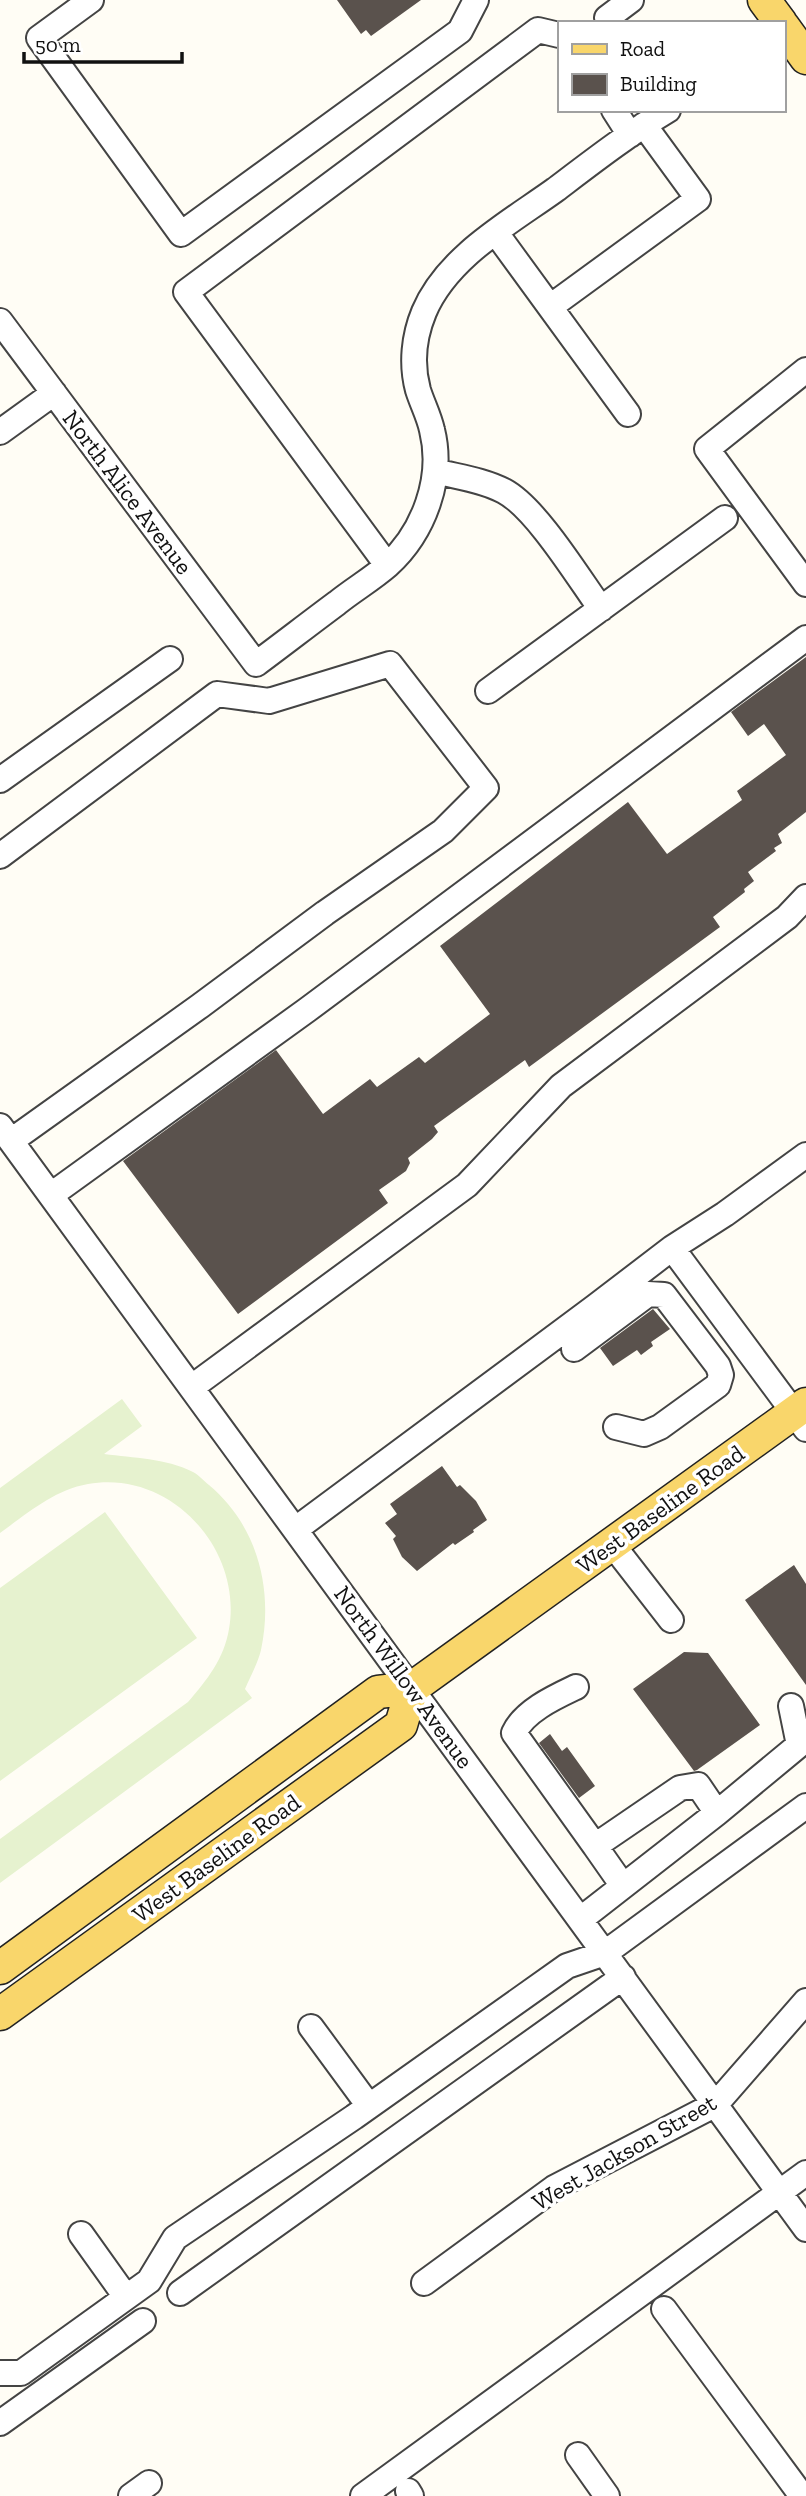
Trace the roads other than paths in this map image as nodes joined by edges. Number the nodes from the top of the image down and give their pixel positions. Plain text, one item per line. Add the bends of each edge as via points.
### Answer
1 (91, 0) edge
2 (476, 0) edge
3 (631, 0) edge
4 (764, 0) edge
5 (609, 21) edge
6 (781, 21) edge
7 (558, 35) edge
8 (616, 112) edge
9 (665, 112) edge
10 (637, 130) junction
11 (496, 233) junction
12 (550, 307) junction
13 (0, 321) edge
14 (806, 370) edge
15 (54, 393) junction
16 (628, 414) dead end
17 (0, 432) edge
18 (435, 471) junction
19 (725, 519) dead end
20 (387, 565) junction
21 (806, 584) edge
22 (601, 609) junction
23 (806, 638) edge
24 (170, 659) dead end
25 (488, 691) dead end
26 (0, 780) edge
27 (0, 856) edge
28 (806, 897) edge
29 (5, 1133) edge
30 (806, 1155) edge
31 (51, 1195) junction
32 (672, 1248) junction
33 (573, 1349) dead end
34 (192, 1387) junction
35 (802, 1415) edge
36 (616, 1427) dead end
37 (296, 1529) junction
38 (612, 1544) junction
39 (671, 1620) dead end
40 (576, 1687) dead end
41 (412, 1688) junction
42 (797, 1718) edge
43 (806, 1806) edge
44 (717, 1813) junction
45 (596, 1846) junction
46 (623, 1886) junction
47 (581, 1919) junction
48 (605, 1952) junction
49 (0, 1968) edge
50 (623, 1977) junction
51 (806, 2001) edge
52 (0, 2014) edge
53 (311, 2027) dead end
54 (716, 2104) junction
55 (369, 2106) junction
56 (806, 2173) edge
57 (779, 2193) junction
58 (806, 2230) edge
59 (80, 2234) dead end
60 (424, 2283) dead end
61 (180, 2292) dead end
62 (126, 2297) junction
63 (664, 2309) dead end
64 (143, 2321) dead end
65 (0, 2372) edge
66 (0, 2423) edge
67 (578, 2455) dead end
68 (363, 2496) edge
69 (607, 2496) edge
70 (802, 2496) edge

1 - 2 street via 39,38 181,234 460,31
3 - 5 street via 607,18
4 - 6 main road
7 - 20 street via 538,30 186,292
8 - 10 street
9 - 10 street
10 - 11 street
10 - 12 street via 698,199
11 - 12 street
11 - 18 street via 435,291 418,330 415,373 432,430
12 - 16 street
13 - 15 street, North Alice Avenue
14 - 21 street via 707,449
15 - 17 street
15 - 20 street, North Alice Avenue via 256,664
18 - 20 street via 419,524
18 - 22 street via 478,481 524,504
19 - 22 street
22 - 25 street
23 - 31 street
24 - 26 street
27 - 29 street via 217,694 269,701 390,664 486,788 443,831 200,1006
28 - 34 street via 787,917 561,1086 467,1185
29 - 31 street, North Willow Avenue
30 - 32 street
31 - 34 street, North Willow Avenue
32 - 35 street
32 - 37 street
33 - 36 street via 648,1294 664,1295 718,1366 718,1385 660,1427 644,1434
34 - 37 street, North Willow Avenue
35 - 38 main road, West Baseline Road
37 - 41 street, North Willow Avenue
38 - 39 street
38 - 41 main road, West Baseline Road
40 - 45 street via 527,1717 514,1733
41 - 47 street, North Willow Avenue
41 - 49 main road, West Baseline Road via 378,1692
41 - 52 main road, West Baseline Road via 401,1725
42 - 44 street via 799,1745
43 - 48 street
44 - 45 street via 698,1785 680,1788
44 - 46 street
45 - 46 street
46 - 47 street
47 - 48 street, North Willow Avenue
48 - 50 street, North Willow Avenue
48 - 55 street via 567,1966
50 - 54 street, North Willow Avenue
50 - 61 street
51 - 54 street, West Jackson Street
53 - 55 street
54 - 57 street, North Willow Avenue
54 - 60 street, West Jackson Street via 554,2188
55 - 62 street via 175,2238 149,2280
56 - 57 street
57 - 58 street, North Willow Avenue
57 - 68 street
59 - 62 street
62 - 65 street via 21,2373
63 - 70 street
64 - 66 street
67 - 69 street

